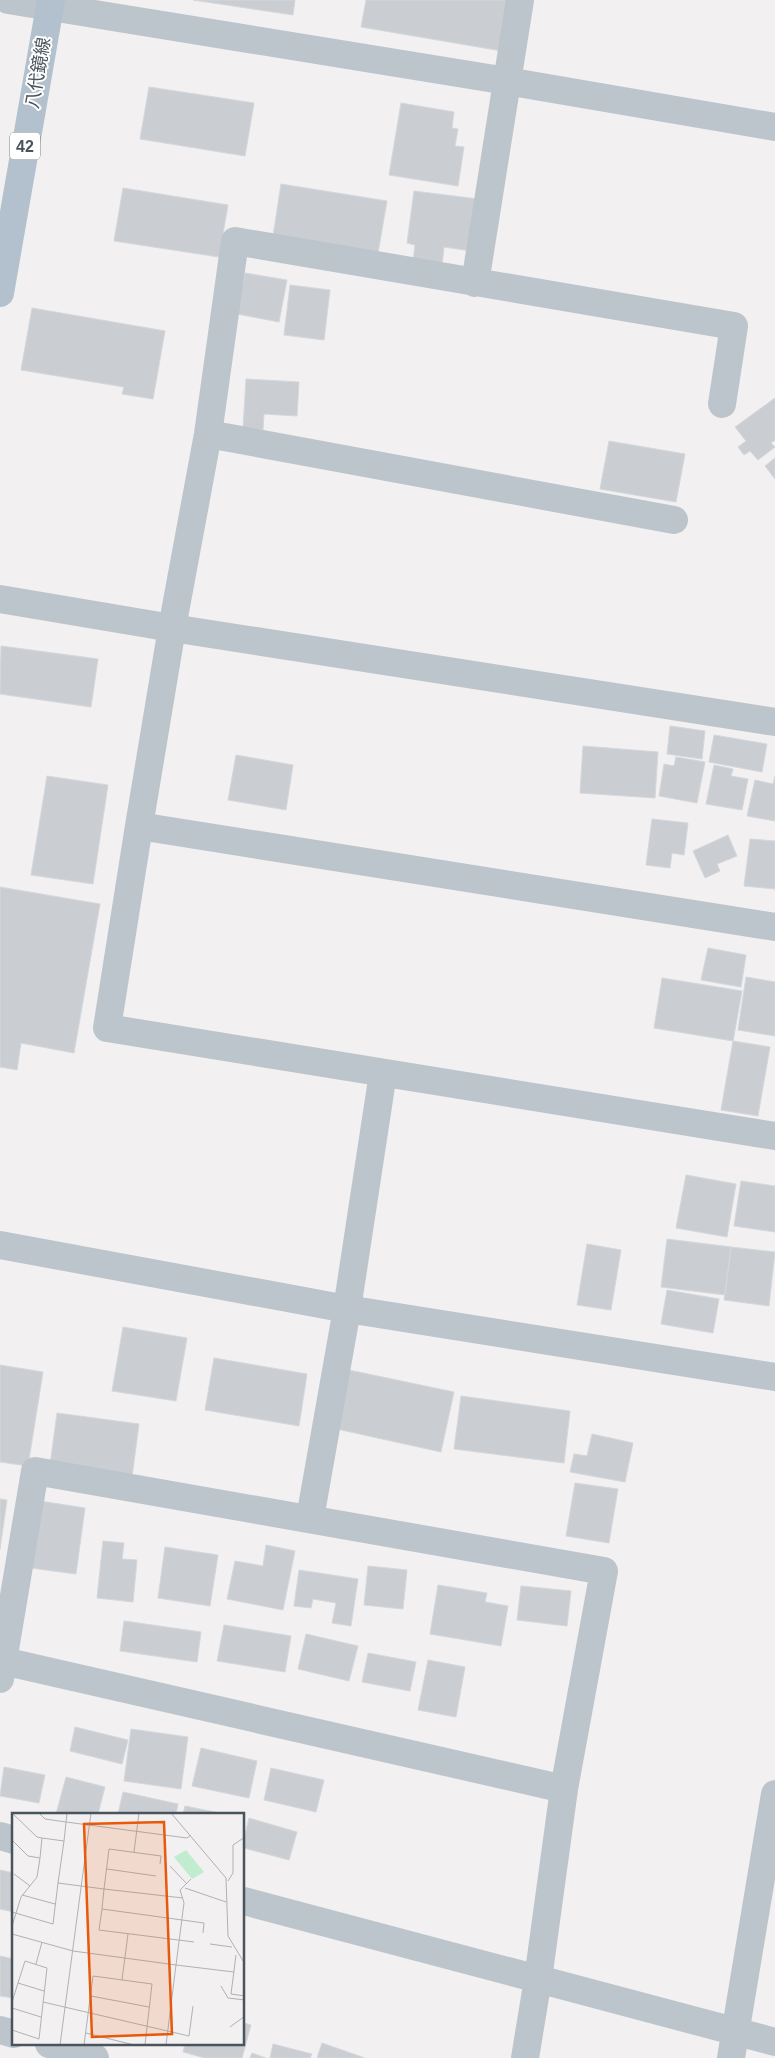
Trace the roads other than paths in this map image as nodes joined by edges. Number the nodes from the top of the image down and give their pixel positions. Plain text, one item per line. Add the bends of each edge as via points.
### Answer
1 (8, 0) edge
2 (520, 0) edge
3 (50, 4) edge
4 (507, 81) junction
5 (775, 127) edge
6 (475, 283) junction
7 (0, 293) edge
8 (722, 404) dead end
9 (208, 434) junction
10 (674, 520) dead end
11 (0, 599) edge
12 (172, 628) junction
13 (775, 722) edge
14 (139, 826) junction
15 (775, 927) edge
16 (383, 1072) junction
17 (775, 1136) edge
18 (0, 1245) edge
19 (347, 1310) junction
20 (775, 1377) edge
21 (310, 1518) junction
22 (1, 1670) edge
23 (564, 1789) junction
24 (775, 1794) edge
25 (245, 1901) edge
26 (538, 1979) junction
27 (735, 2032) junction
28 (775, 2042) edge
29 (56, 2046) edge
30 (95, 2058) edge
31 (525, 2058) edge
32 (731, 2058) edge

1 - 3 street
2 - 4 street
3 - 4 street
3 - 7 main road, 八代鏡線 / 42
4 - 5 street
4 - 6 street
6 - 8 street via 734,326
6 - 9 street via 235,241
9 - 10 street
9 - 12 street
11 - 12 street
12 - 13 street
12 - 14 street
14 - 15 street
14 - 16 street via 107,1028
16 - 17 street
16 - 19 street
18 - 19 street
19 - 20 street
19 - 21 street
21 - 22 street via 35,1471
21 - 23 street via 604,1571
22 - 23 street
23 - 26 street
24 - 27 street
25 - 26 street
26 - 27 street
26 - 31 street
27 - 28 street
27 - 32 street
29 - 30 street

